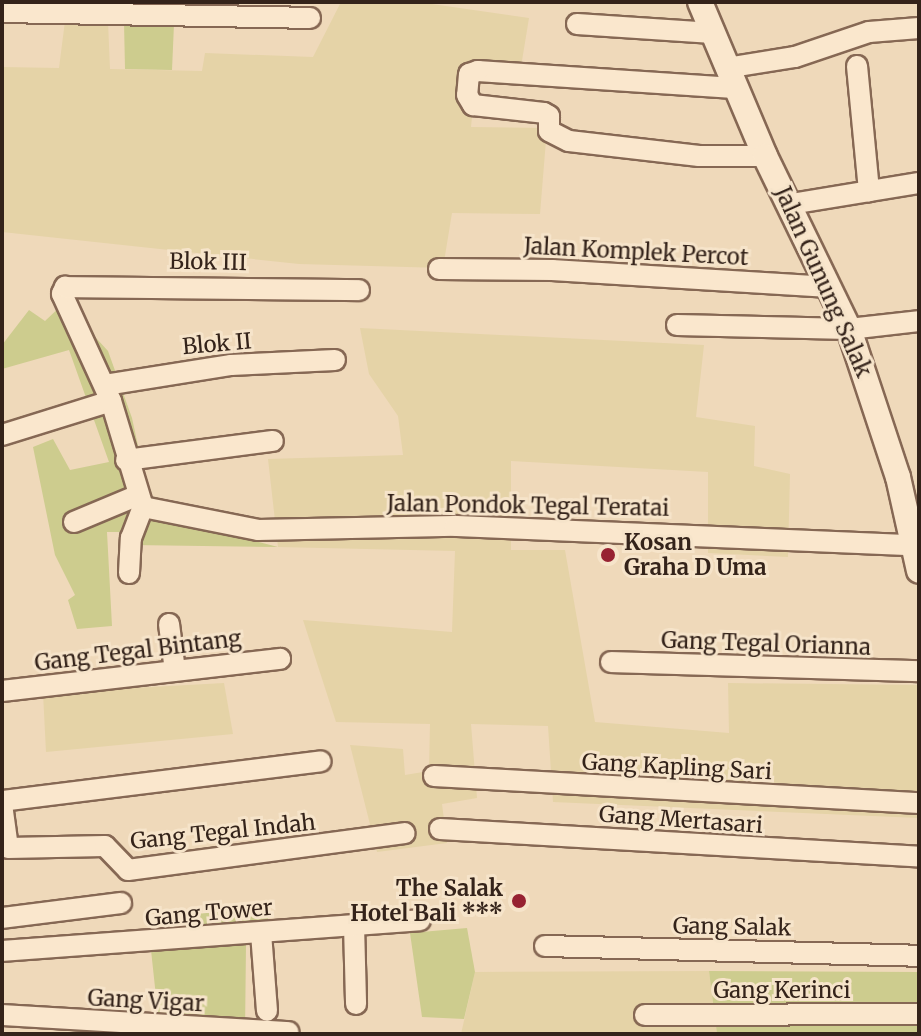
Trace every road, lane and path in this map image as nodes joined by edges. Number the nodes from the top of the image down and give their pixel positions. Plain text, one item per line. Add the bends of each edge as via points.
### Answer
1 (700, 2) edge
2 (2, 12) edge
3 (310, 18) dead end
4 (577, 24) dead end
5 (919, 28) edge
6 (713, 33) junction
7 (857, 66) dead end
8 (730, 78) junction
9 (765, 156) junction
10 (919, 183) edge
11 (869, 191) junction
12 (791, 204) junction
13 (439, 269) dead end
14 (829, 287) junction
15 (359, 290) dead end
16 (919, 321) edge
17 (677, 325) dead end
18 (849, 329) junction
19 (335, 360) dead end
20 (108, 393) junction
21 (2, 435) edge
22 (273, 441) dead end
23 (126, 460) junction
24 (141, 501) junction
25 (74, 522) dead end
26 (914, 545) junction
27 (919, 571) edge
28 (129, 573) dead end
29 (169, 624) dead end
30 (280, 659) dead end
31 (611, 662) dead end
32 (175, 671) junction
33 (919, 671) edge
34 (2, 691) edge
35 (321, 761) dead end
36 (434, 776) dead end
37 (2, 802) edge
38 (919, 803) edge
39 (440, 829) dead end
40 (405, 833) dead end
41 (919, 857) edge
42 (121, 903) dead end
43 (2, 918) edge
44 (420, 920) dead end
45 (354, 925) junction
46 (261, 933) junction
47 (545, 946) dead end
48 (2, 951) edge
49 (919, 956) edge
50 (356, 1004) dead end
51 (267, 1011) dead end
52 (919, 1014) edge
53 (2, 1015) edge
54 (645, 1015) dead end
55 (288, 1032) dead end

1 - 6 street, Jalan Gunung Salak
2 - 3 street
4 - 6 street
5 - 8 street via 869,32
6 - 8 street, Jalan Gunung Salak
7 - 11 street
8 - 9 street, Jalan Gunung Salak
8 - 9 street via 478,71 468,79 473,105 544,113 549,131 569,141 699,156
9 - 12 street, Jalan Gunung Salak
10 - 11 street
11 - 12 street
12 - 14 street, Jalan Gunung Salak
13 - 14 street, Jalan Komplek Percot via 599,272
14 - 18 street, Jalan Gunung Salak
15 - 20 street, Blok III via 70,285 62,294
16 - 18 street
17 - 18 street
18 - 26 street, Jalan Gunung Salak via 886,436
19 - 20 street, Blok II via 231,365
20 - 21 street, Blok II
20 - 23 street
22 - 23 street
23 - 24 street
24 - 25 street
24 - 26 street, Jalan Pondok Tegal Teratai via 258,530 455,526
24 - 28 street
26 - 27 street, Jalan Gunung Salak
29 - 32 street
30 - 32 street, Gang Tegal Bintang
31 - 33 street, Gang Tegal Orianna
32 - 34 street, Gang Tegal Bintang
35 - 37 street, Gang Tegal Indah
36 - 38 street, Gang Kapling Sari
37 - 40 street, Gang Tegal Indah via 8,848 105,846 128,870
39 - 41 street, Gang Mertasari
42 - 43 street
44 - 45 street, Gang Tower
45 - 46 street, Gang Tower
45 - 50 street
46 - 48 street, Gang Tower
46 - 51 street
47 - 49 street, Gang Salak
52 - 54 street, Gang Kerinci
53 - 55 street, Gang Vigar

